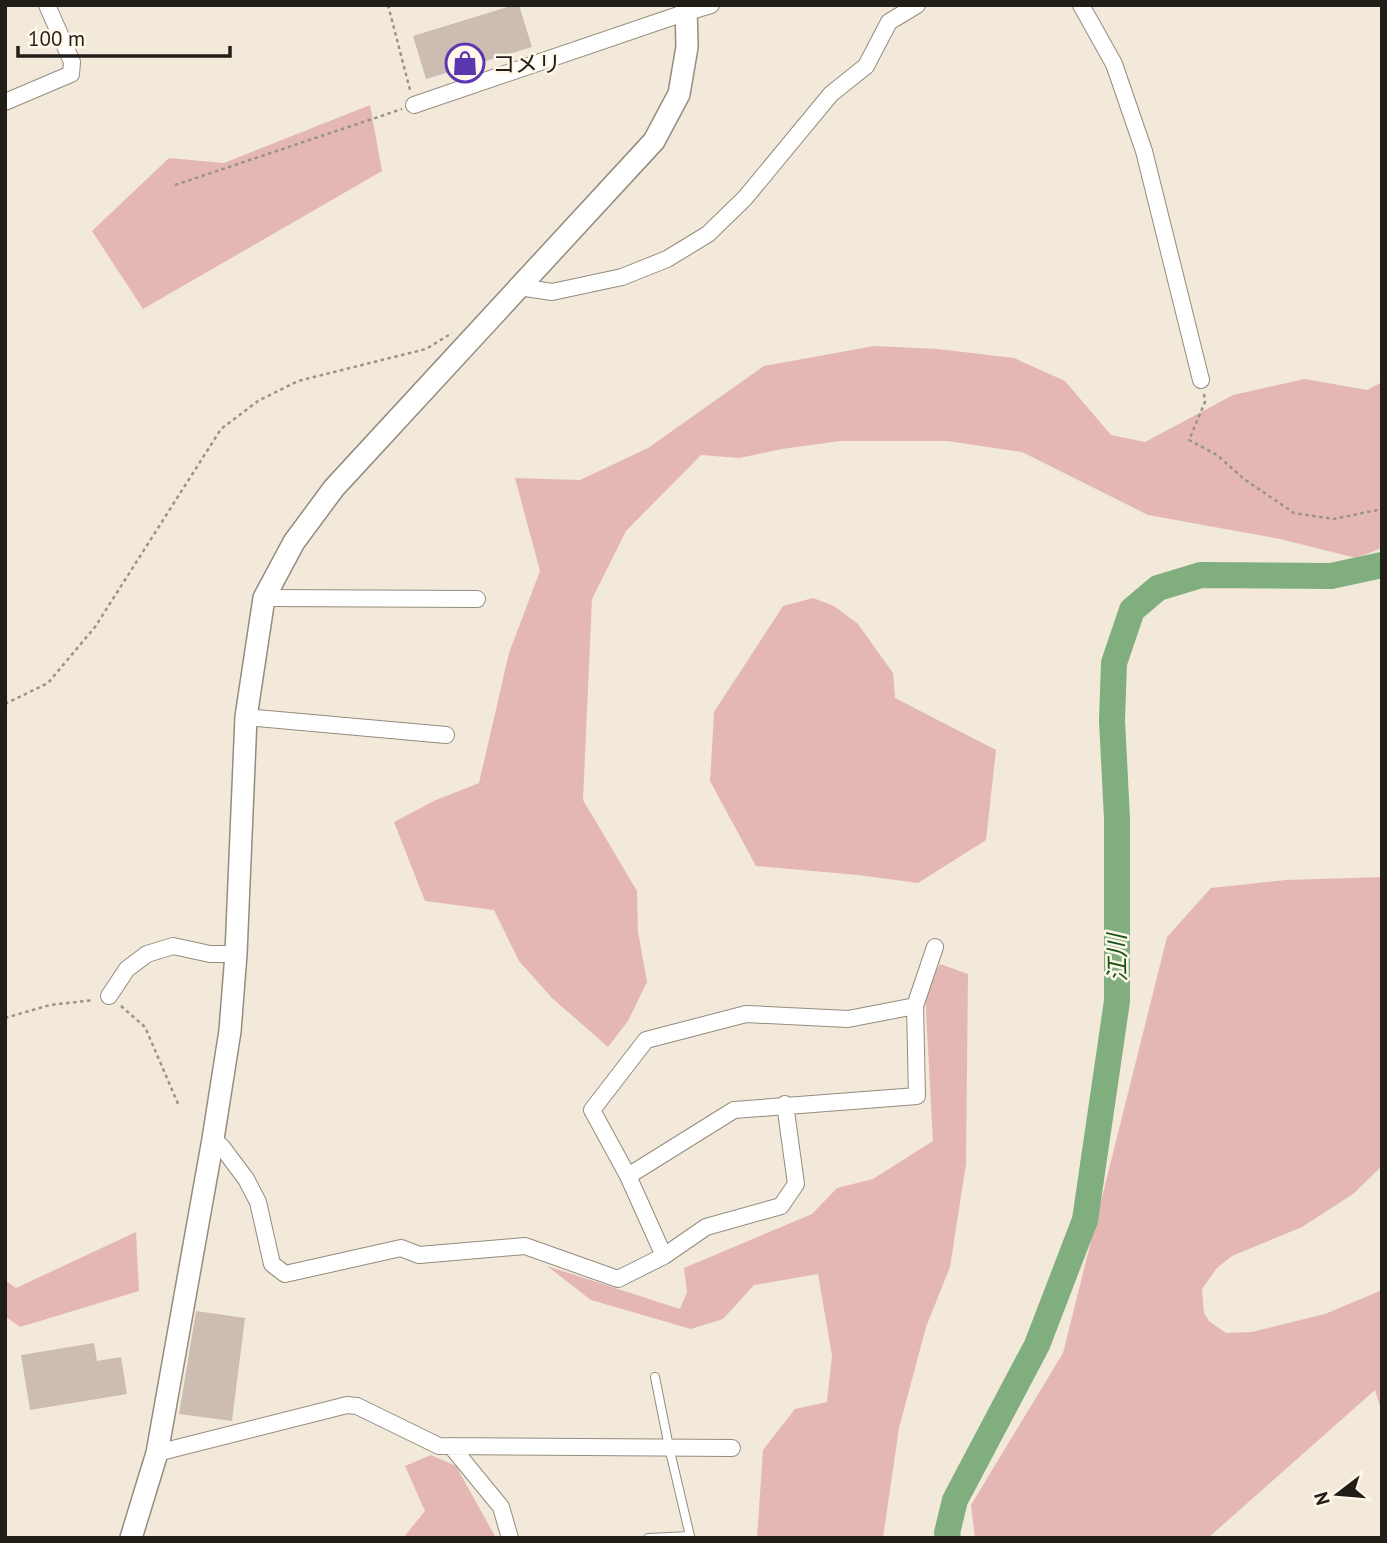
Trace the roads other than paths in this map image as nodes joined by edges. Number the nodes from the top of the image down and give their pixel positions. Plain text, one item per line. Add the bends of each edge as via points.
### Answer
1 (47, 5) edge
2 (711, 5) edge
3 (917, 5) edge
4 (1081, 5) edge
5 (686, 8) edge
6 (5, 102) edge
7 (414, 105) road end
8 (519, 287) junction
9 (1201, 380) road end
10 (264, 598) junction
11 (477, 599) dead end
12 (246, 717) junction
13 (446, 734) dead end
14 (935, 947) dead end
15 (236, 954) junction
16 (109, 996) road end
17 (915, 1006) junction
18 (785, 1104) junction
19 (213, 1139) junction
20 (628, 1176) junction
21 (664, 1256) junction
22 (655, 1377) dead end
23 (451, 1446) junction
24 (669, 1447) junction
25 (732, 1447) dead end
26 (157, 1453) junction
27 (131, 1538) edge
28 (510, 1538) edge
29 (648, 1538) edge

1 - 6 street via 72,62 71,74
2 - 5 street
3 - 8 street via 889,22 866,66 831,94 745,198 708,233 667,259 622,278 552,292
4 - 9 street via 1114,64 1144,151
5 - 7 street
5 - 8 street via 687,47 679,94 654,141
8 - 10 street via 334,488 294,542
10 - 11 street
10 - 12 street
12 - 13 street
12 - 15 street
14 - 17 street
15 - 16 street via 173,946 147,954 127,968
15 - 19 street via 230,1031
17 - 18 street via 917,1096
17 - 20 street via 848,1019 746,1014 646,1040 592,1110
18 - 20 street via 734,1110
18 - 21 street via 796,1184 781,1206 706,1227
19 - 21 street via 246,1179 258,1202 272,1264 285,1274 401,1248 419,1255 525,1246 618,1279
19 - 26 street
20 - 21 street
22 - 24 lane
23 - 24 street
23 - 26 street via 439,1446 347,1405
23 - 28 street via 501,1507
24 - 25 street
24 - 29 lane via 690,1536
26 - 27 street

